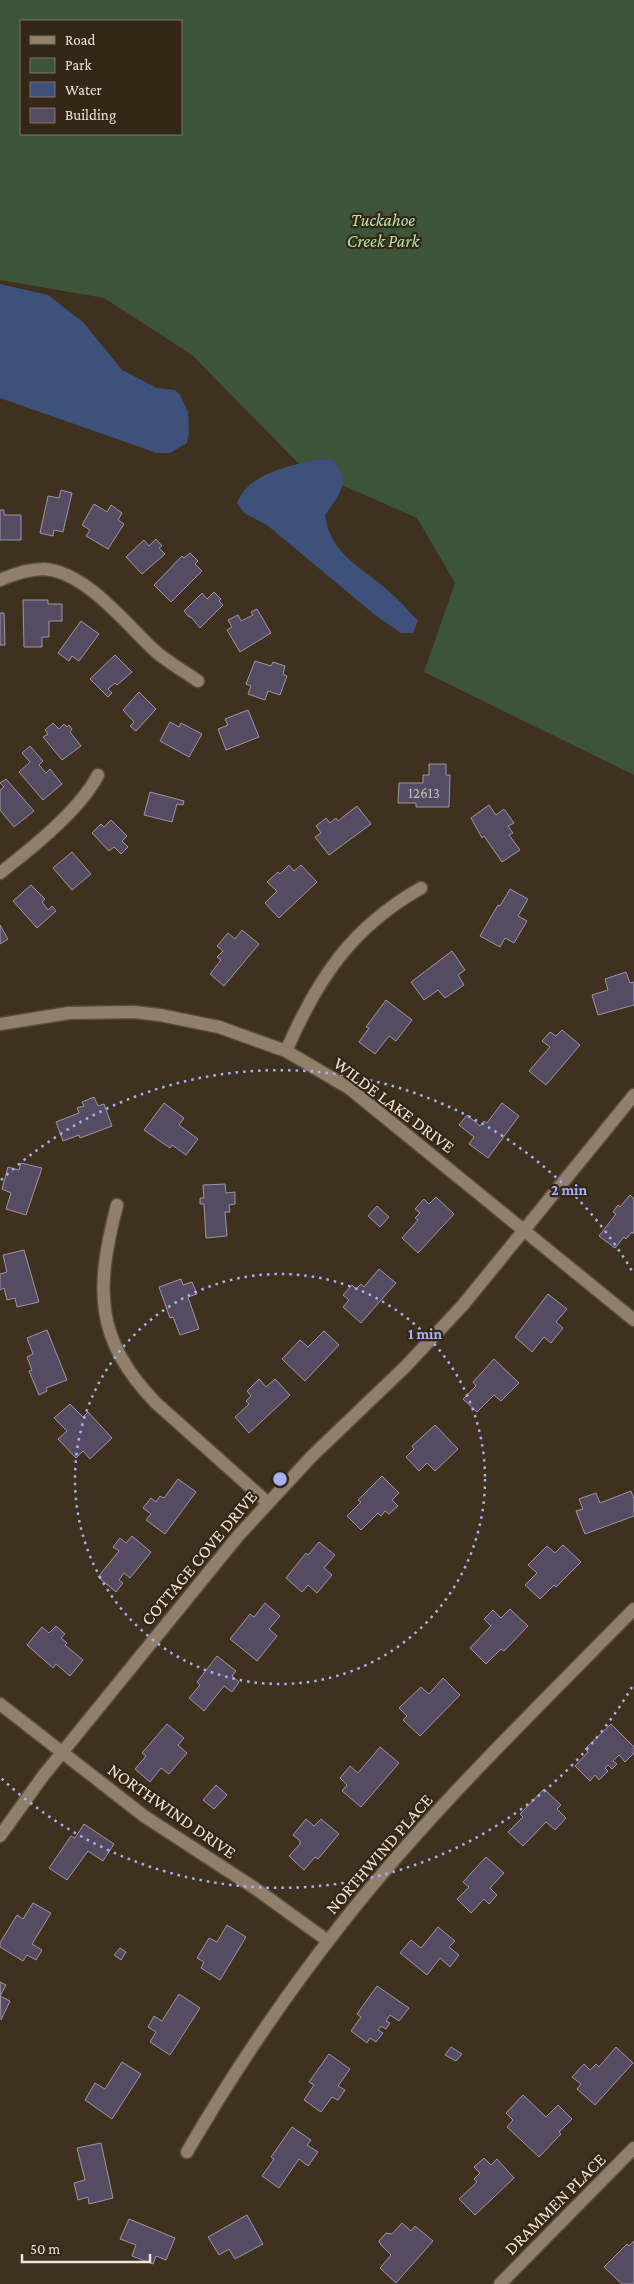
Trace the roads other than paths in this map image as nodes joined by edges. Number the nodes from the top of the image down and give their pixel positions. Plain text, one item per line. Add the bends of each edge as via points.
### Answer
1 (0, 580) edge
2 (198, 681) dead end
3 (98, 775) dead end
4 (0, 873) edge
5 (421, 888) dead end
6 (0, 1024) edge
7 (286, 1051) junction
8 (634, 1094) edge
9 (117, 1205) dead end
10 (525, 1230) junction
11 (634, 1320) edge
12 (268, 1503) junction
13 (634, 1609) edge
14 (0, 1704) edge
15 (62, 1754) junction
16 (0, 1836) edge
17 (328, 1941) junction
18 (187, 2152) dead end
19 (632, 2156) edge
20 (500, 2284) edge

1 - 2 street via 21,572 45,570 76,579 101,598 156,652
3 - 4 street via 75,808
5 - 7 street via 394,903 348,946 305,1008
6 - 7 street, WILDE LAKE DRIVE via 68,1013 134,1012 219,1027
7 - 10 street, WILDE LAKE DRIVE via 349,1088
8 - 10 street, COTTAGE COVE DRIVE
9 - 12 street via 103,1282 105,1310 119,1353 156,1403
10 - 11 street, WILDE LAKE DRIVE
10 - 12 street, COTTAGE COVE DRIVE via 463,1305 405,1367
12 - 15 street, COTTAGE COVE DRIVE
13 - 17 street, NORTHWIND PLACE via 467,1780
14 - 15 street, NORTHWIND DRIVE
15 - 16 street, COTTAGE COVE DRIVE
15 - 17 street, NORTHWIND DRIVE via 144,1816 256,1888
17 - 18 street, NORTHWIND PLACE via 210,2111
19 - 20 street, DRAMMEN PLACE

